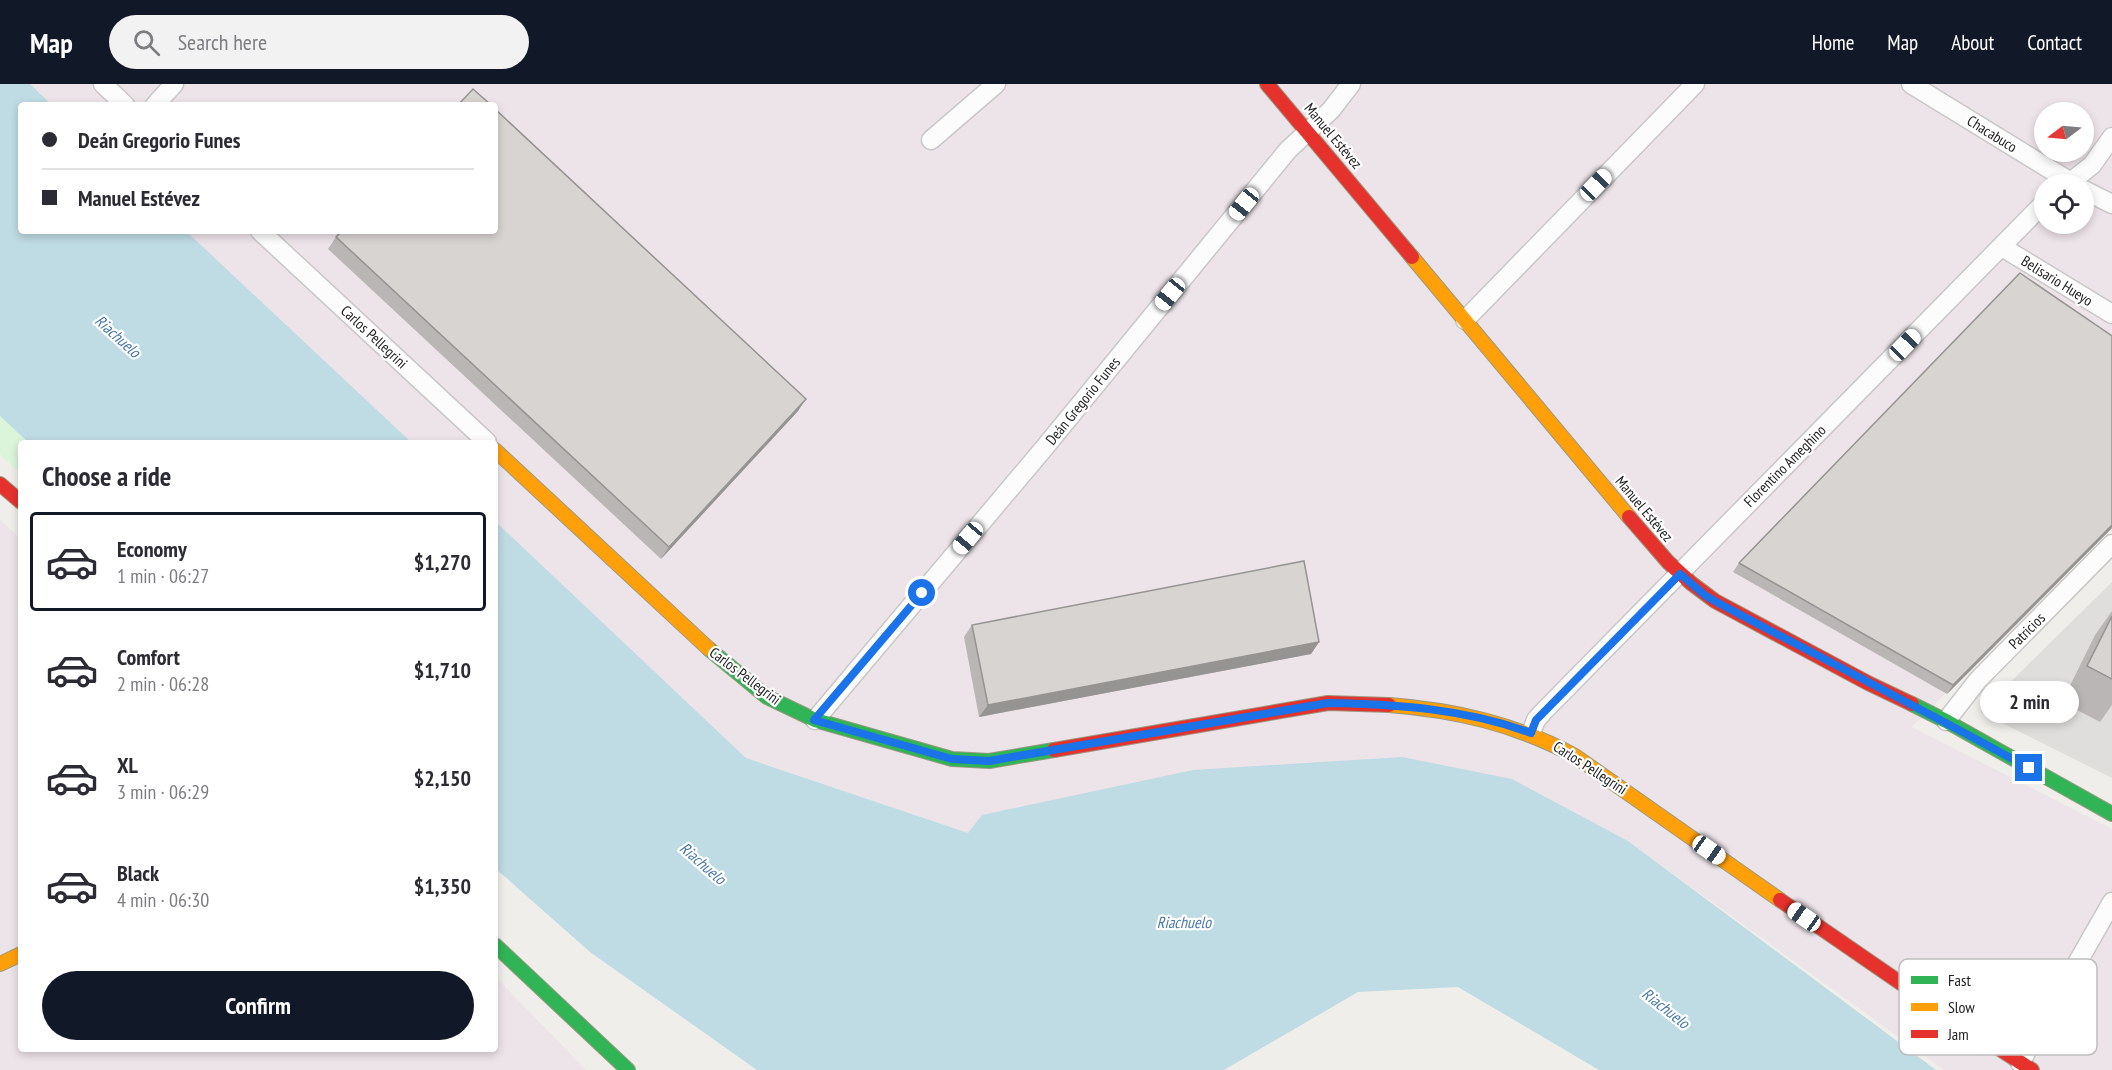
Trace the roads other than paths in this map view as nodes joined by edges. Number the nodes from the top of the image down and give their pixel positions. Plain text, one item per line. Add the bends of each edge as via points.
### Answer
1 (103, 84) edge
2 (174, 84) edge
3 (996, 84) edge
4 (1267, 84) edge
5 (1351, 84) edge
6 (1695, 84) edge
7 (1911, 84) edge
8 (122, 102) edge
9 (158, 102) edge
10 (1308, 132) junction
11 (2112, 137) edge
12 (931, 140) dead end
13 (2056, 174) edge
14 (2084, 174) edge
15 (2094, 195) edge
16 (2112, 204) edge
17 (2034, 213) edge
18 (263, 234) edge
19 (2002, 247) junction
20 (2112, 314) edge
21 (1465, 320) junction
22 (485, 440) edge
23 (498, 453) edge
24 (0, 484) edge
25 (18, 499) edge
26 (2112, 544) edge
27 (1680, 574) junction
28 (814, 720) junction
29 (1946, 721) junction
30 (1531, 733) junction
31 (2112, 814) edge
32 (2112, 902) edge
33 (498, 948) edge
34 (18, 955) edge
35 (2082, 959) edge
36 (0, 964) edge
37 (1899, 982) edge
38 (2009, 1055) edge
39 (2026, 1066) edge
40 (626, 1070) edge

1 - 8 street
2 - 9 street
3 - 12 street
4 - 10 street, Manuel Estévez
5 - 10 street, Deán Gregorio Funes
6 - 21 street
7 - 13 street, Chacabuco
10 - 21 street, Manuel Estévez
10 - 28 street, Deán Gregorio Funes via 1288,150 1045,447
11 - 14 street
15 - 16 street, Chacabuco
17 - 19 street, Florentino Ameghino
18 - 22 street, Carlos Pellegrini
19 - 20 street, Belisario Hueyo
19 - 27 street, Florentino Ameghino
21 - 27 street, Manuel Estévez
23 - 28 street, Carlos Pellegrini via 720,659 767,697
24 - 25 street
26 - 29 street, Patricios via 1978,680
27 - 29 street, Manuel Estévez via 1724,606
27 - 30 street, Florentino Ameghino via 1536,720
28 - 30 street, Carlos Pellegrini via 968,761 989,761 1328,703 1426,709 1510,725
29 - 31 street, Manuel Estévez
30 - 37 street, Carlos Pellegrini via 1575,756
32 - 35 street
33 - 40 street
34 - 36 street
38 - 39 street, Carlos Pellegrini

